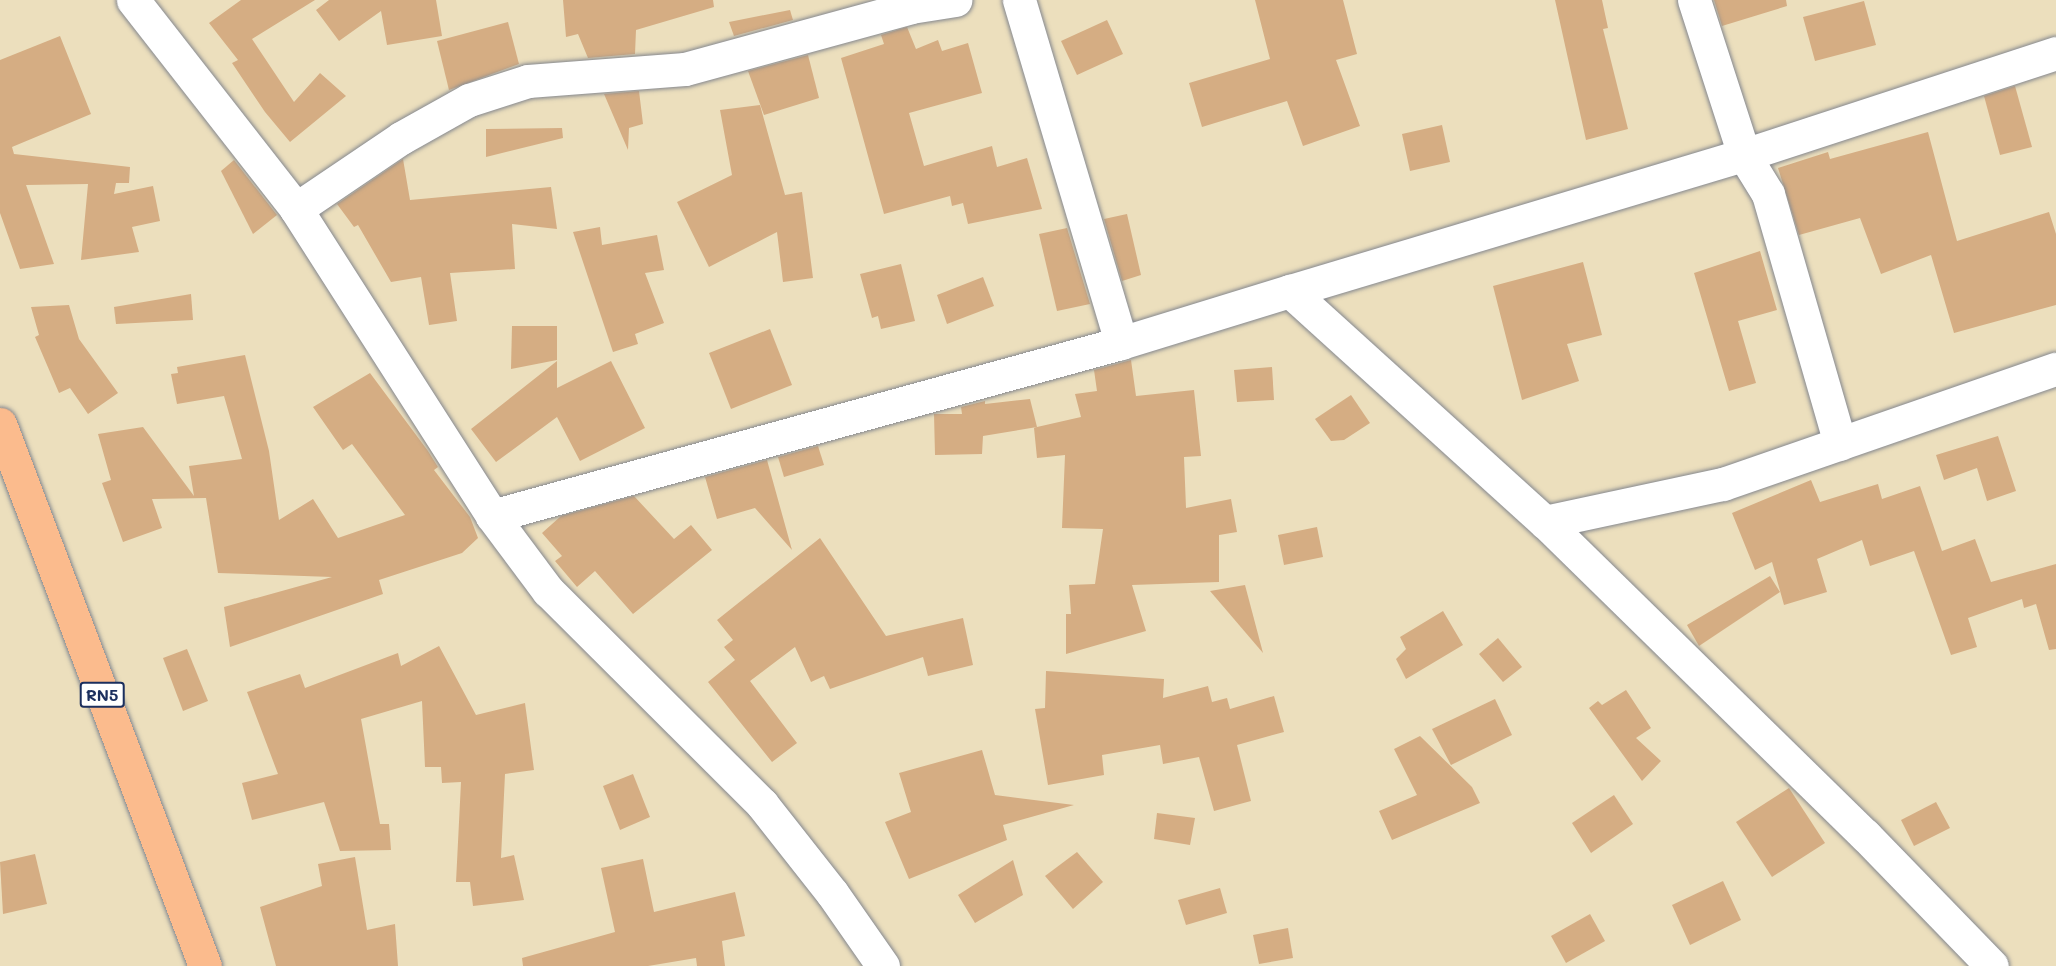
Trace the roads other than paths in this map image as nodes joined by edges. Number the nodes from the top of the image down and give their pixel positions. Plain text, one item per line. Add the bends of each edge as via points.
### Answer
1 (133, 0) edge
2 (955, 0) edge
3 (1019, 0) edge
4 (1694, 0) edge
5 (2056, 53) edge
6 (1744, 155) junction
7 (296, 209) junction
8 (1290, 291) junction
9 (1122, 343) junction
10 (2056, 369) edge
11 (2017, 379) junction
12 (2056, 389) edge
13 (0, 424) edge
14 (1840, 444) junction
15 (492, 516) junction
16 (1545, 522) junction
17 (204, 966) edge
18 (883, 966) edge
19 (1992, 966) edge

1 - 7 street
2 - 7 street via 910,7 686,69 528,81 469,99 401,138
3 - 9 street
4 - 6 street
5 - 6 street
6 - 8 street
6 - 14 street via 1768,194
7 - 15 street
8 - 9 street
8 - 16 street
9 - 15 street
10 - 11 street
11 - 12 street
11 - 14 street
13 - 17 highway, RN5
14 - 16 street via 1723,484
15 - 18 street via 548,591 762,804
16 - 19 street via 1865,835

